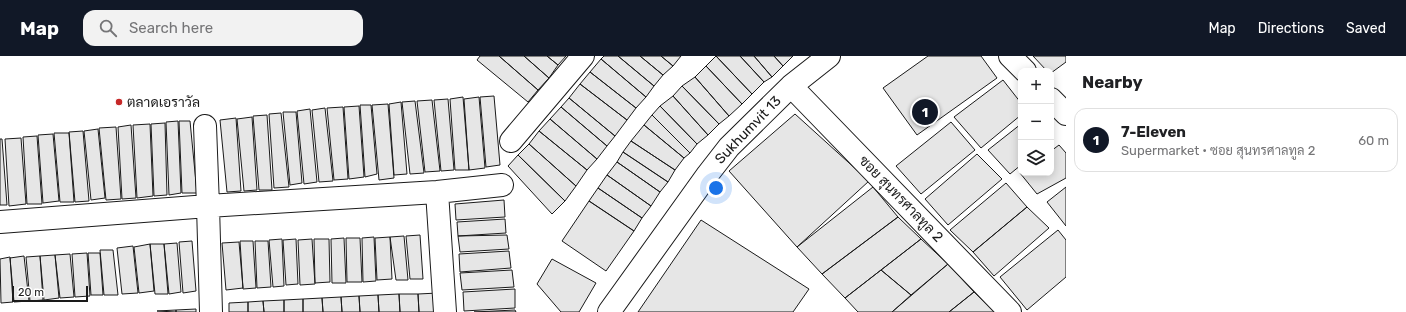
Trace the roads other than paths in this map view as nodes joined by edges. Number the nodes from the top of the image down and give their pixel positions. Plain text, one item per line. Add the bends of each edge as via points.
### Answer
1 (584, 56) edge
2 (829, 56) edge
3 (1010, 56) edge
4 (1021, 68) edge
5 (791, 86) junction
6 (1054, 101) edge
7 (1066, 114) edge
8 (205, 126) dead end
9 (511, 140) dead end
10 (502, 185) dead end
11 (437, 192) junction
12 (208, 206) junction
13 (0, 222) edge
14 (211, 312) edge
15 (445, 312) edge
16 (609, 312) edge
17 (1010, 312) edge

1 - 9 street
2 - 5 street, Sukhumvit 13
3 - 4 street
5 - 16 street, Sukhumvit 13 via 716,163
5 - 17 street, ซอย สุนทรศาลทูล 2
6 - 7 street
8 - 12 street
10 - 11 street
11 - 12 street
11 - 15 street
12 - 13 street
12 - 14 street

